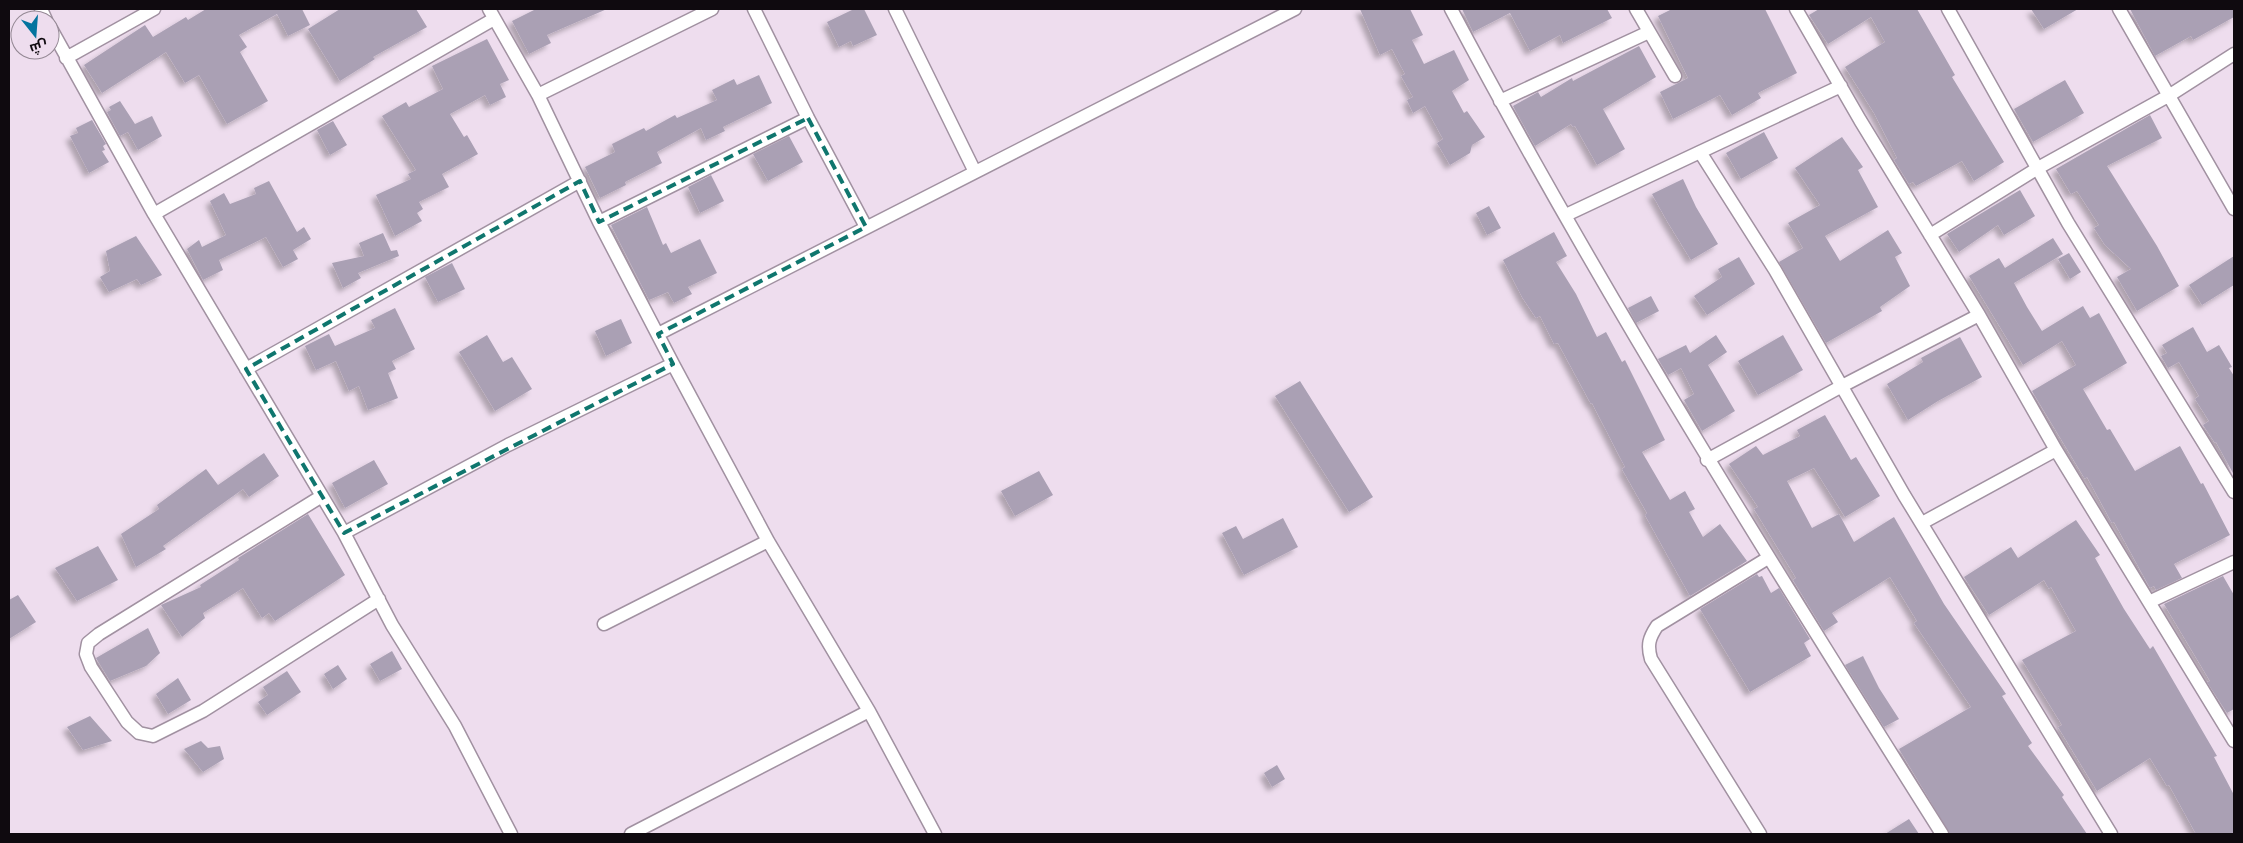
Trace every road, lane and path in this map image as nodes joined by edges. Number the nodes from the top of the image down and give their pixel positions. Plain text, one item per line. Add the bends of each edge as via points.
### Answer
1 (154, 9) edge
2 (712, 9) edge
3 (754, 9) edge
4 (895, 9) edge
5 (1295, 9) edge
6 (1451, 9) edge
7 (1636, 9) edge
8 (1796, 9) edge
9 (1948, 9) edge
10 (2119, 9) edge
11 (492, 14) edge
12 (1649, 32) junction
13 (60, 46) edge
14 (2234, 54) edge
15 (66, 58) junction
16 (1675, 76) dead end
17 (1841, 86) junction
18 (538, 95) junction
19 (2170, 95) junction
20 (1500, 101) junction
21 (808, 118) junction
22 (1700, 152) junction
23 (2038, 168) junction
24 (975, 172) junction
25 (580, 181) junction
26 (2234, 209) edge
27 (154, 214) junction
28 (1566, 215) junction
29 (598, 222) junction
30 (866, 227) junction
31 (1930, 235) junction
32 (1979, 315) junction
33 (658, 334) junction
34 (673, 364) junction
35 (246, 369) junction
36 (1842, 386) junction
37 (2056, 450) junction
38 (1707, 460) junction
39 (2234, 492) edge
40 (322, 496) junction
41 (1922, 523) junction
42 (344, 533) junction
43 (768, 541) junction
44 (1768, 558) junction
45 (2234, 562) edge
46 (379, 599) junction
47 (2149, 602) junction
48 (604, 624) dead end
49 (869, 711) junction
50 (2234, 742) edge
51 (511, 834) edge
52 (631, 834) edge
53 (935, 834) edge
54 (1760, 834) edge
55 (1942, 834) edge
56 (2111, 834) edge

1 - 15 street
2 - 18 street
3 - 21 street
4 - 24 street
5 - 24 street
6 - 20 street
7 - 12 street
8 - 17 street
9 - 23 street
10 - 19 street
11 - 18 street
11 - 27 street
12 - 16 street
12 - 20 street
13 - 15 street
14 - 19 street
15 - 27 street
17 - 22 street
17 - 31 street
18 - 25 street
19 - 23 street
19 - 26 street
20 - 28 street
21 - 29 street
21 - 30 street
22 - 28 street
22 - 36 street via 1775,270
23 - 31 street
23 - 39 street via 2073,232
24 - 30 street
25 - 29 street
25 - 35 street
27 - 35 street
28 - 38 street
29 - 33 street
30 - 33 street
31 - 32 street
32 - 36 street
32 - 37 street
33 - 34 street
34 - 42 street
34 - 43 street
35 - 40 street
36 - 38 street
36 - 41 street
37 - 41 street
37 - 47 street
38 - 44 street
40 - 42 street
40 - 46 street via 98,634 88,643 86,654 90,667 127,722 139,733 154,736 203,711
41 - 56 street
42 - 46 street
43 - 48 street
43 - 49 street
44 - 54 street via 1657,626 1647,646 1651,659
44 - 55 street
45 - 47 street
46 - 51 street via 455,726
47 - 50 street
49 - 52 street
49 - 53 street

